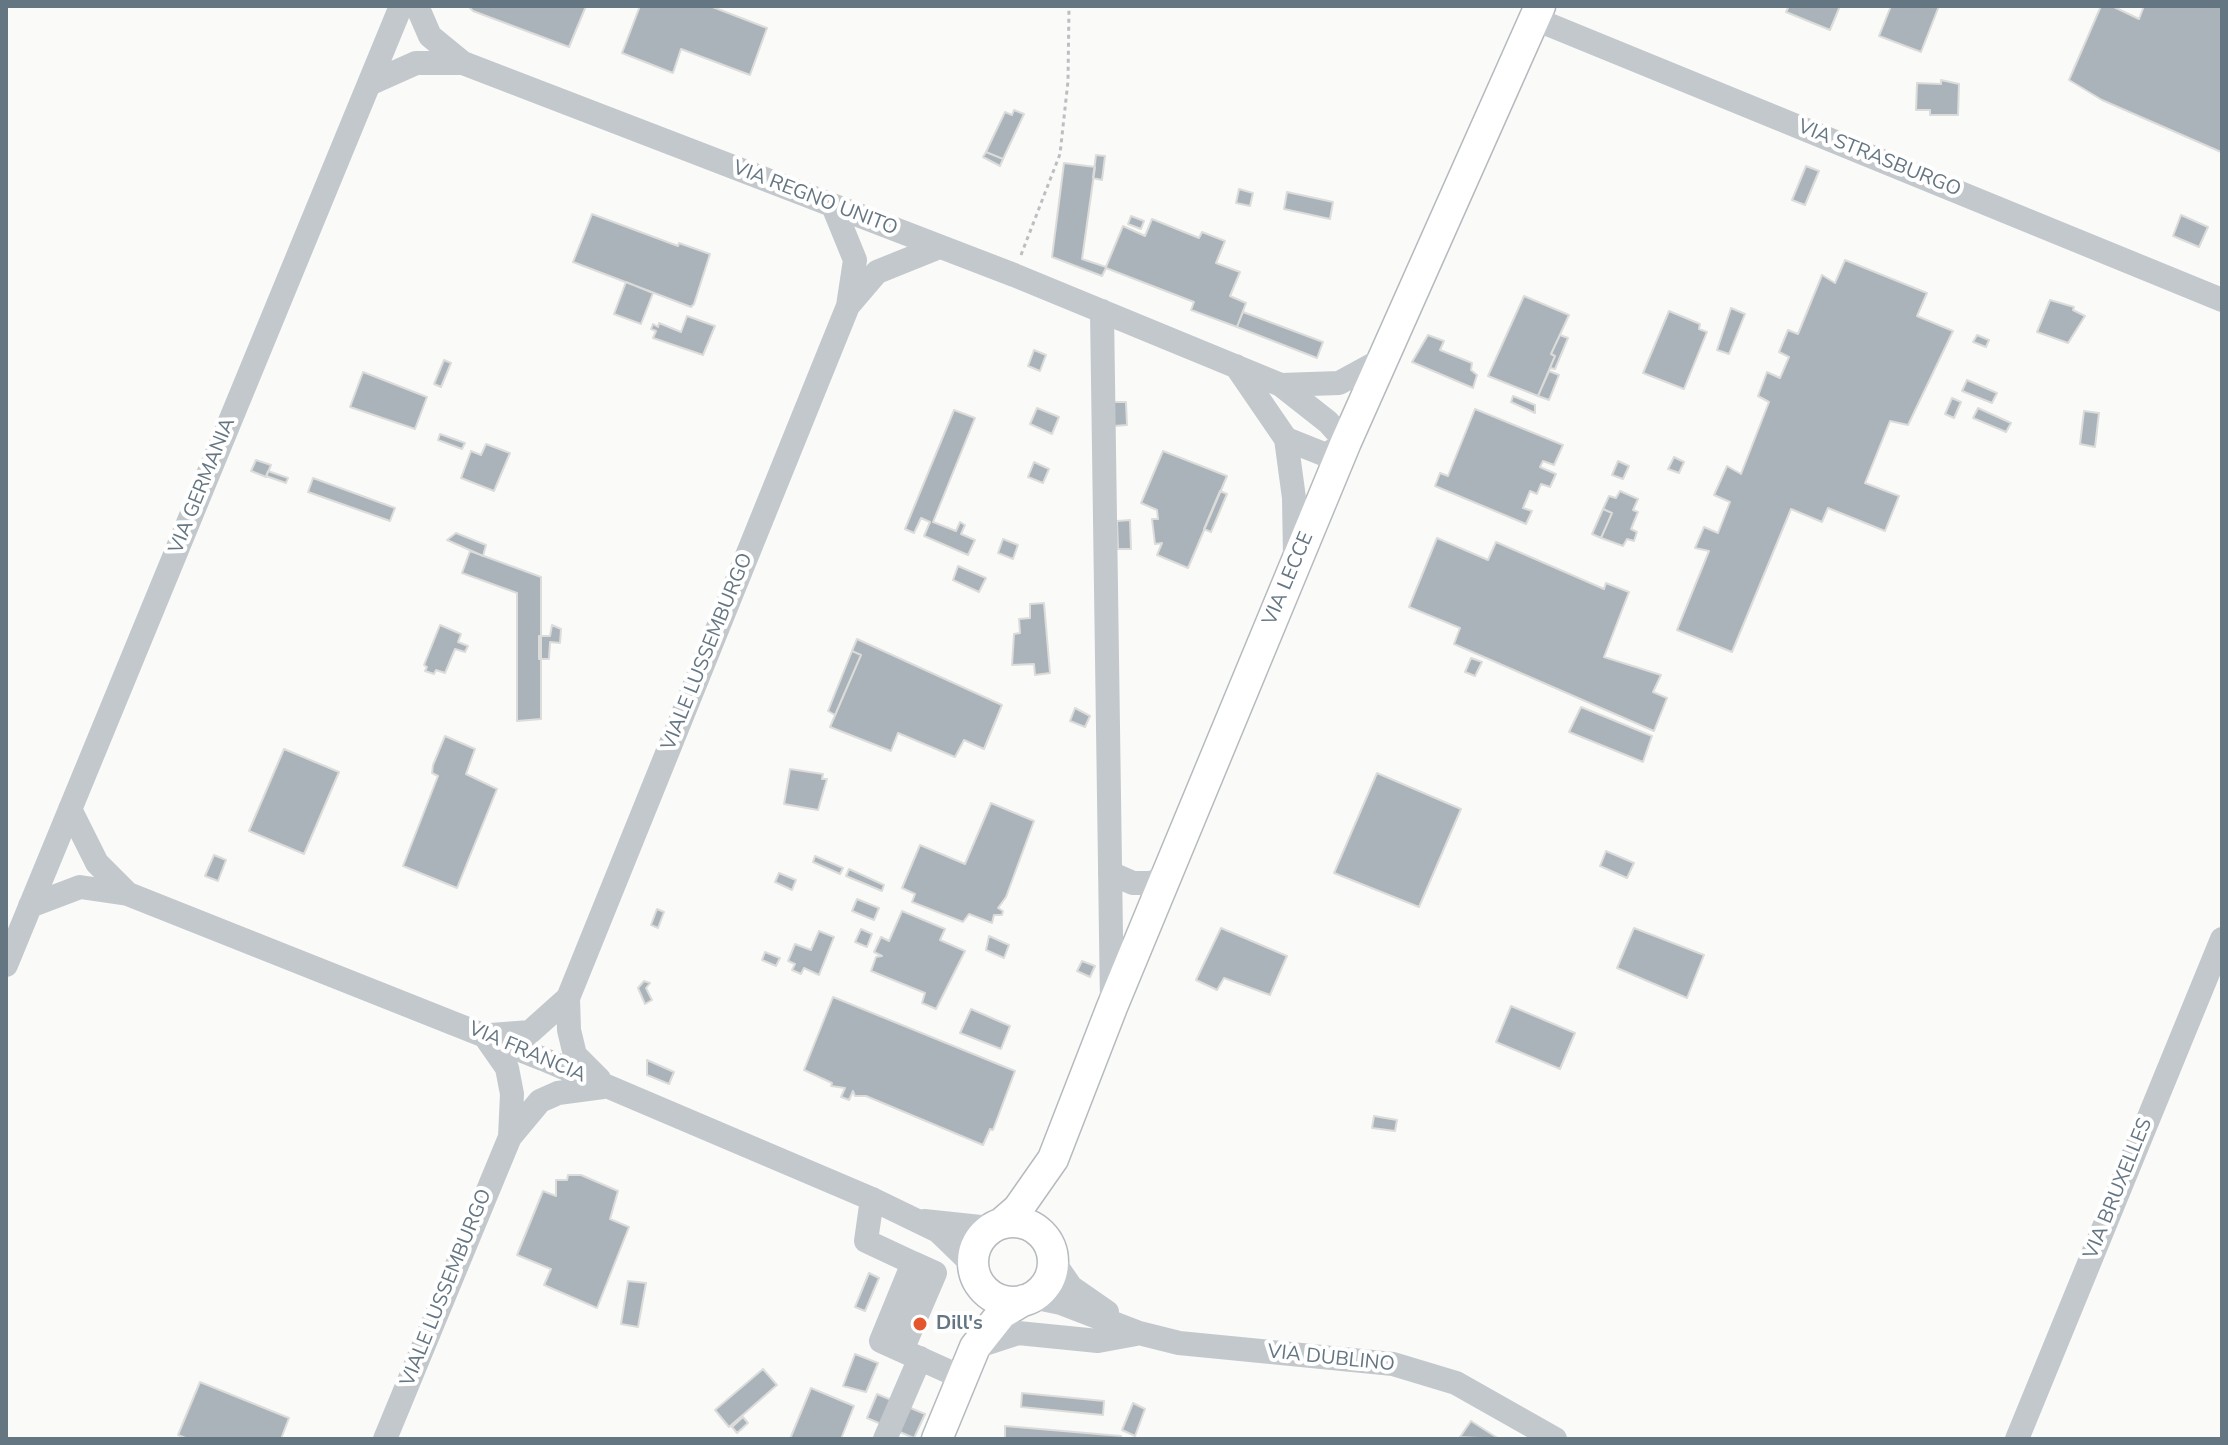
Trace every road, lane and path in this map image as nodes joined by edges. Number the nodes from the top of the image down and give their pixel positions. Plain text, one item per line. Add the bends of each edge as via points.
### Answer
1 (401, 6) edge
2 (417, 6) edge
3 (1069, 6) edge
4 (1538, 12) edge
5 (463, 63) junction
6 (369, 84) junction
7 (833, 206) junction
8 (883, 225) junction
9 (939, 247) junction
10 (855, 260) junction
11 (877, 272) junction
12 (1014, 275) junction
13 (2222, 300) edge
14 (848, 306) junction
15 (1102, 311) junction
16 (1383, 359) junction
17 (1236, 366) junction
18 (1281, 385) junction
19 (1286, 439) junction
20 (1346, 442) junction
21 (1295, 566) junction
22 (70, 809) junction
23 (50, 857) junction
24 (97, 863) junction
25 (1110, 873) junction
26 (1166, 876) junction
27 (80, 887) junction
28 (128, 894) junction
29 (30, 906) junction
30 (2222, 939) edge
31 (6, 965) edge
32 (568, 998) junction
33 (1112, 1007) junction
34 (542, 1025) junction
35 (569, 1030) junction
36 (484, 1035) junction
37 (543, 1059) junction
38 (606, 1086) junction
39 (512, 1094) junction
40 (540, 1101) junction
41 (510, 1137) junction
42 (1053, 1159) junction
43 (872, 1199) junction
44 (922, 1221) junction
45 (997, 1225) junction
46 (1051, 1253) junction
47 (974, 1272) junction
48 (1028, 1299) junction
49 (1139, 1333) junction
50 (975, 1347) junction
51 (911, 1354) junction
52 (963, 1378) junction
53 (385, 1439) edge
54 (885, 1439) edge
55 (937, 1439) edge
56 (1555, 1439) edge
57 (2017, 1439) edge

1 - 6 street, VIA GERMANIA
2 - 5 street, VIA REGNO UNITO via 430,36
3 - 12 path via 1060,154
4 - 13 street, VIA STRASBURGO
4 - 16 main road, VIA LECCE
5 - 6 street via 416,63
5 - 7 street, VIA REGNO UNITO
6 - 22 street, VIA GERMANIA
7 - 8 street, VIA REGNO UNITO
7 - 10 street
8 - 9 street, VIA REGNO UNITO
8 - 10 street
8 - 11 street
9 - 11 street
9 - 12 street, VIA REGNO UNITO
10 - 14 street
11 - 14 street
12 - 15 street, VIA REGNO UNITO
14 - 32 street, VIALE LUSSEMBURGO
15 - 17 street, VIA REGNO UNITO
15 - 25 street
16 - 18 street via 1339,383
16 - 20 main road, VIA LECCE
17 - 18 street, VIA REGNO UNITO
17 - 19 street
18 - 20 street
19 - 20 street via 1326,455
19 - 21 street
20 - 21 main road, VIA LECCE
21 - 26 main road, VIA LECCE
22 - 23 street, VIA GERMANIA
22 - 24 street
23 - 24 street
23 - 27 street
23 - 29 street, VIA GERMANIA
24 - 28 street
25 - 26 street via 1133,883
25 - 33 street
26 - 33 main road, VIA LECCE
27 - 28 street
27 - 29 street
28 - 36 street, VIA FRANCIA
29 - 31 street, VIA GERMANIA
30 - 57 street, VIA BRUXELLES
32 - 34 street
32 - 35 street
33 - 42 main road, VIA LECCE
34 - 36 street via 530,1032
34 - 37 street
35 - 37 street
35 - 38 street via 575,1055
36 - 37 street, VIA FRANCIA
36 - 39 street via 507,1068
37 - 38 street, VIA FRANCIA
37 - 39 street
37 - 40 street
38 - 40 street
38 - 43 street, VIA FRANCIA
39 - 41 street
40 - 41 street
41 - 53 street, VIALE LUSSEMBURGO
42 - 45 main road, VIA LECCE via 1018,1209
42 - 46 main road, VIA LECCE via 1047,1197
43 - 44 street, VIA FRANCIA
43 - 51 street via 866,1241 935,1273
44 - 45 street
44 - 47 street
45 - 46 main road via 1030,1226
45 - 47 main road via 977,1244
46 - 48 main road via 1047,1282
46 - 49 street, VIA DUBLINO via 1071,1287
47 - 48 main road via 996,1299
47 - 50 main road
48 - 49 street, VIA DUBLINO via 1061,1303
48 - 50 main road via 1002,1313
49 - 50 street, VIA DUBLINO via 1098,1341 1018,1333
49 - 56 street, VIA DUBLINO via 1179,1343 1393,1364 1456,1383
50 - 52 main road
51 - 52 street
51 - 54 street
52 - 55 main road

